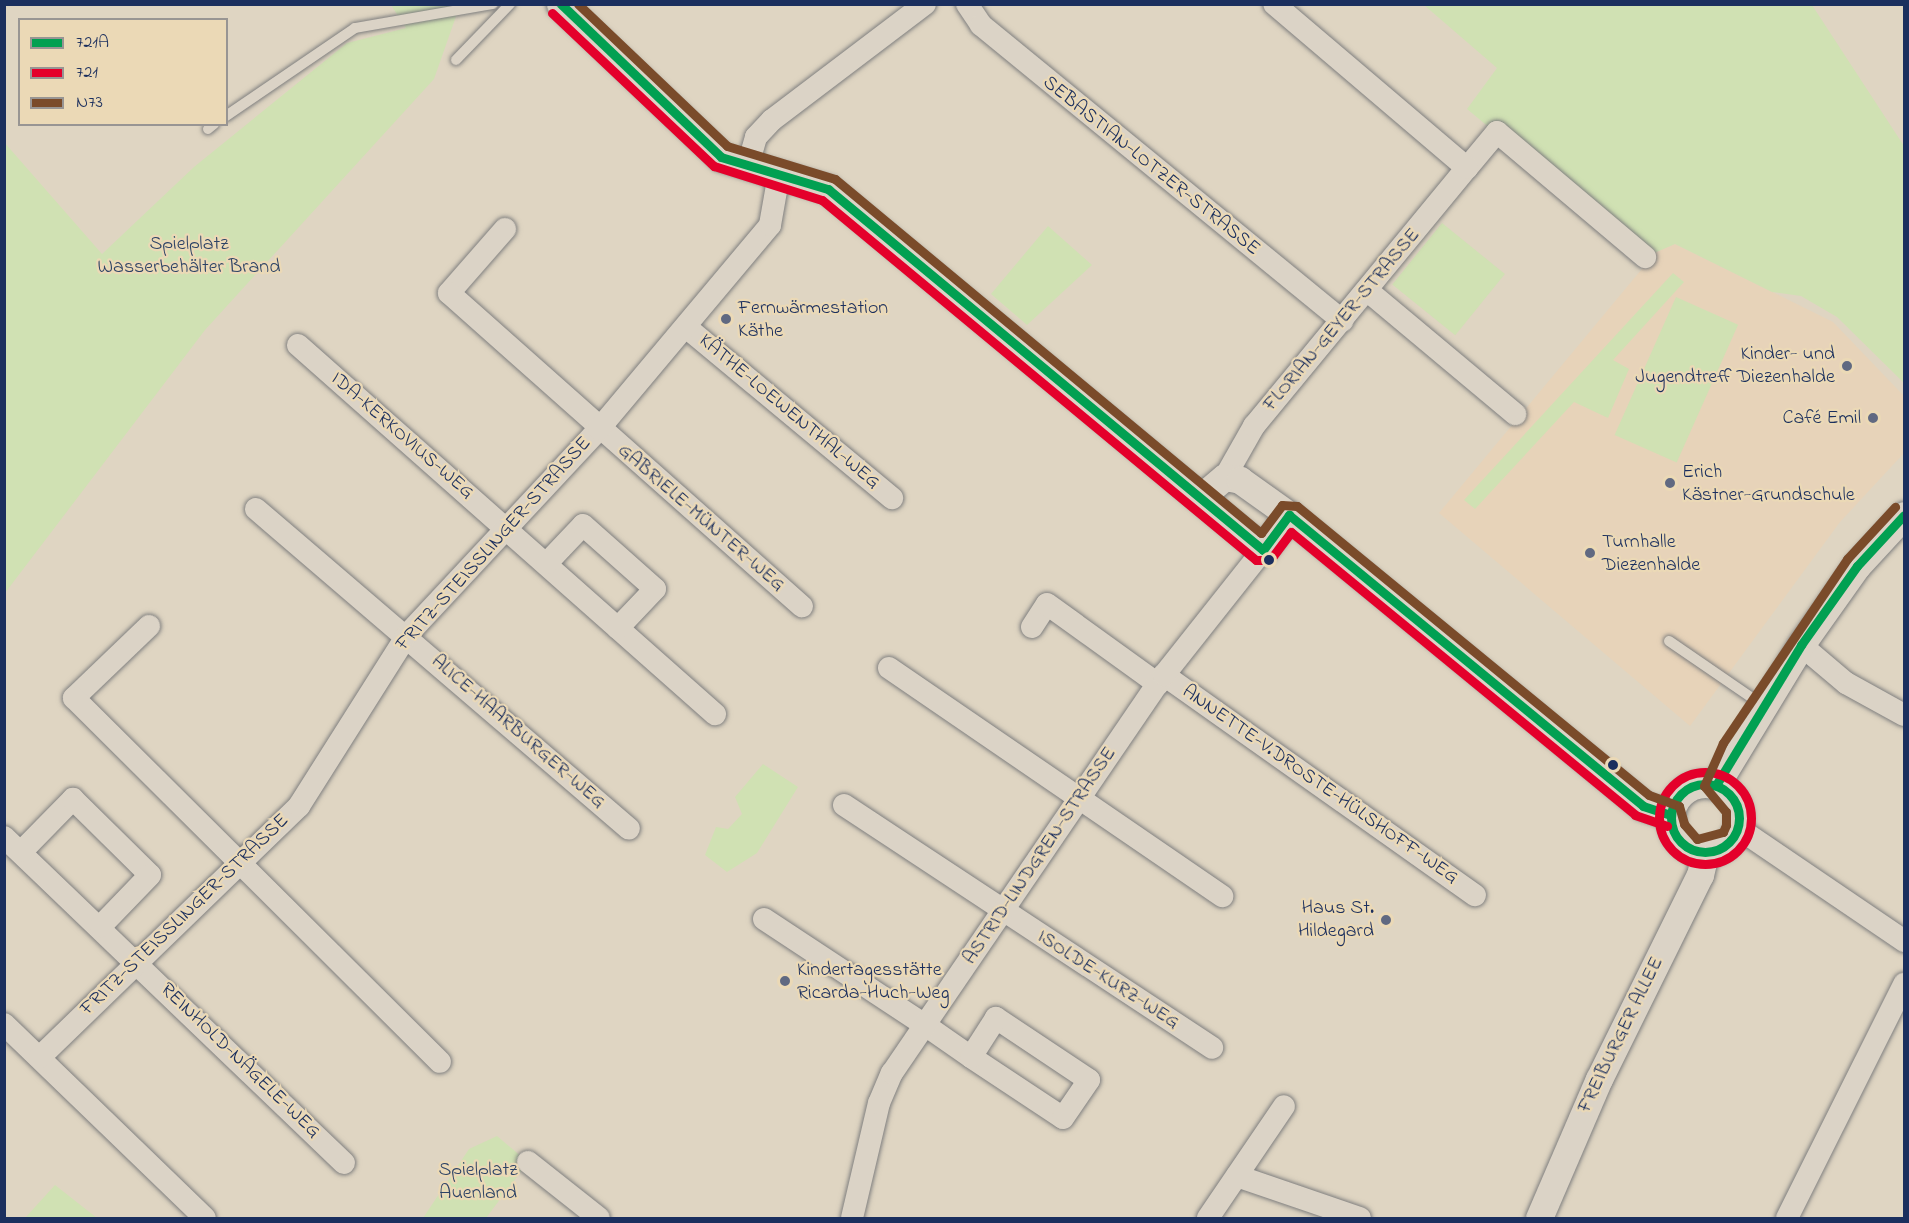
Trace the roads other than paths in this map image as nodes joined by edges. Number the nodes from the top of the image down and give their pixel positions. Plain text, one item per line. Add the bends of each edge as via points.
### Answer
1 (494, 4) edge
2 (510, 4) edge
3 (925, 4) edge
4 (967, 4) edge
5 (1274, 4) edge
6 (561, 5) edge
7 (456, 60) dead end
8 (228, 115) edge
9 (748, 165) junction
10 (1467, 168) junction
11 (779, 174) junction
12 (505, 229) dead end
13 (1645, 257) dead end
14 (1368, 291) junction
15 (1342, 321) junction
16 (686, 327) junction
17 (298, 345) dead end
18 (1515, 414) dead end
19 (599, 429) junction
20 (1225, 477) junction
21 (1202, 496) junction
22 (892, 498) dead end
23 (256, 509) dead end
24 (1289, 515) junction
25 (1905, 515) edge
26 (506, 527) junction
27 (1263, 550) junction
28 (546, 563) junction
29 (802, 606) dead end
30 (149, 626) dead end
31 (1032, 627) dead end
32 (618, 628) junction
33 (407, 635) junction
34 (1669, 641) dead end
35 (1801, 645) junction
36 (889, 668) dead end
37 (1161, 680) junction
38 (1761, 704) junction
39 (715, 714) dead end
40 (1905, 715) edge
41 (1716, 785) junction
42 (1080, 796) junction
43 (844, 805) dead end
44 (1671, 815) junction
45 (1738, 828) junction
46 (629, 830) dead end
47 (4, 837) edge
48 (22, 851) junction
49 (1705, 853) junction
50 (236, 861) junction
51 (1475, 895) dead end
52 (1222, 896) dead end
53 (1004, 911) junction
54 (764, 919) dead end
55 (101, 926) junction
56 (1905, 941) edge
57 (136, 959) junction
58 (1905, 984) edge
59 (4, 1024) edge
60 (925, 1025) junction
61 (1212, 1048) dead end
62 (40, 1057) junction
63 (971, 1057) junction
64 (440, 1062) dead end
65 (1284, 1106) dead end
66 (528, 1162) dead end
67 (344, 1163) dead end
68 (1237, 1176) junction
69 (205, 1218) edge
70 (599, 1218) edge
71 (852, 1218) edge
72 (1208, 1218) edge
73 (1360, 1218) edge
74 (1539, 1218) edge
75 (1786, 1218) edge

1 - 8 lane via 355,28
2 - 7 lane
3 - 9 street via 772,120 756,137
4 - 15 street, SEBASTIAN-LOTZER-STRASSE via 981,25
5 - 10 street
6 - 9 street via 721,157
9 - 11 street
10 - 13 street, FLORIAN-GEYER-STRASSE via 1497,132
10 - 14 street, FLORIAN-GEYER-STRASSE
11 - 16 street, FRITZ-STEISSLINGER-STRASSE via 770,225
11 - 21 street via 828,189
12 - 19 street, GABRIELE-MÜNTER-WEG via 449,293
14 - 15 street, FLORIAN-GEYER-STRASSE
14 - 18 street
15 - 20 street, FLORIAN-GEYER-STRASSE via 1254,426
16 - 19 street, FRITZ-STEISSLINGER-STRASSE
16 - 22 street, KÄTHE-LOEWENTHAL-WEG
17 - 26 street, IDA-KERKOVIUS-WEG
19 - 26 street, FRITZ-STEISSLINGER-STRASSE
19 - 29 street, GABRIELE-MÜNTER-WEG
20 - 21 street
20 - 24 street via 1254,487
21 - 27 street
23 - 33 street, ALICE-HAARBURGER-WEG
24 - 27 street
24 - 44 street via 1643,806
25 - 35 street via 1857,566
26 - 28 street, IDA-KERKOVIUS-WEG
26 - 33 street, FRITZ-STEISSLINGER-STRASSE
27 - 37 street, ASTRID-LINDGREN-STRASSE
28 - 32 street, IDA-KERKOVIUS-WEG
28 - 32 street via 583,525 655,589
30 - 50 street via 75,698
31 - 37 street, ANNETTE-V.DROSTE-HÜLSHOFF-WEG via 1047,604
32 - 39 street, IDA-KERKOVIUS-WEG
33 - 46 street, ALICE-HAARBURGER-WEG
33 - 50 street, FRITZ-STEISSLINGER-STRASSE via 299,806
34 - 38 lane
35 - 38 street
35 - 40 street via 1846,683
36 - 42 street
37 - 42 street, ASTRID-LINDGREN-STRASSE
37 - 51 street, ANNETTE-V.DROSTE-HÜLSHOFF-WEG
38 - 41 street
41 - 44 street via 1686,789
41 - 45 street via 1733,797
42 - 52 street
42 - 53 street, ASTRID-LINDGREN-STRASSE
43 - 53 street, ISOLDE-KURZ-WEG
44 - 49 street via 1680,841
45 - 49 street via 1732,841
45 - 56 street
47 - 48 street, REINHOLD-NÄGELE-WEG
48 - 55 street, REINHOLD-NÄGELE-WEG
48 - 55 street via 73,799 150,875
49 - 74 street, FREIBURGER ALLEE via 1700,875 1599,1079
50 - 57 street, FRITZ-STEISSLINGER-STRASSE
50 - 64 street
53 - 60 street, ASTRID-LINDGREN-STRASSE
53 - 61 street, ISOLDE-KURZ-WEG
54 - 60 street
55 - 57 street, REINHOLD-NÄGELE-WEG
57 - 62 street, FRITZ-STEISSLINGER-STRASSE
57 - 67 street, REINHOLD-NÄGELE-WEG
58 - 75 street
59 - 62 street
60 - 63 street
60 - 71 street, ASTRID-LINDGREN-STRASSE via 879,1103
62 - 69 street
63 - 63 street via 996,1018 1089,1080 1064,1118
65 - 68 street
66 - 70 street
68 - 72 street
68 - 73 street

